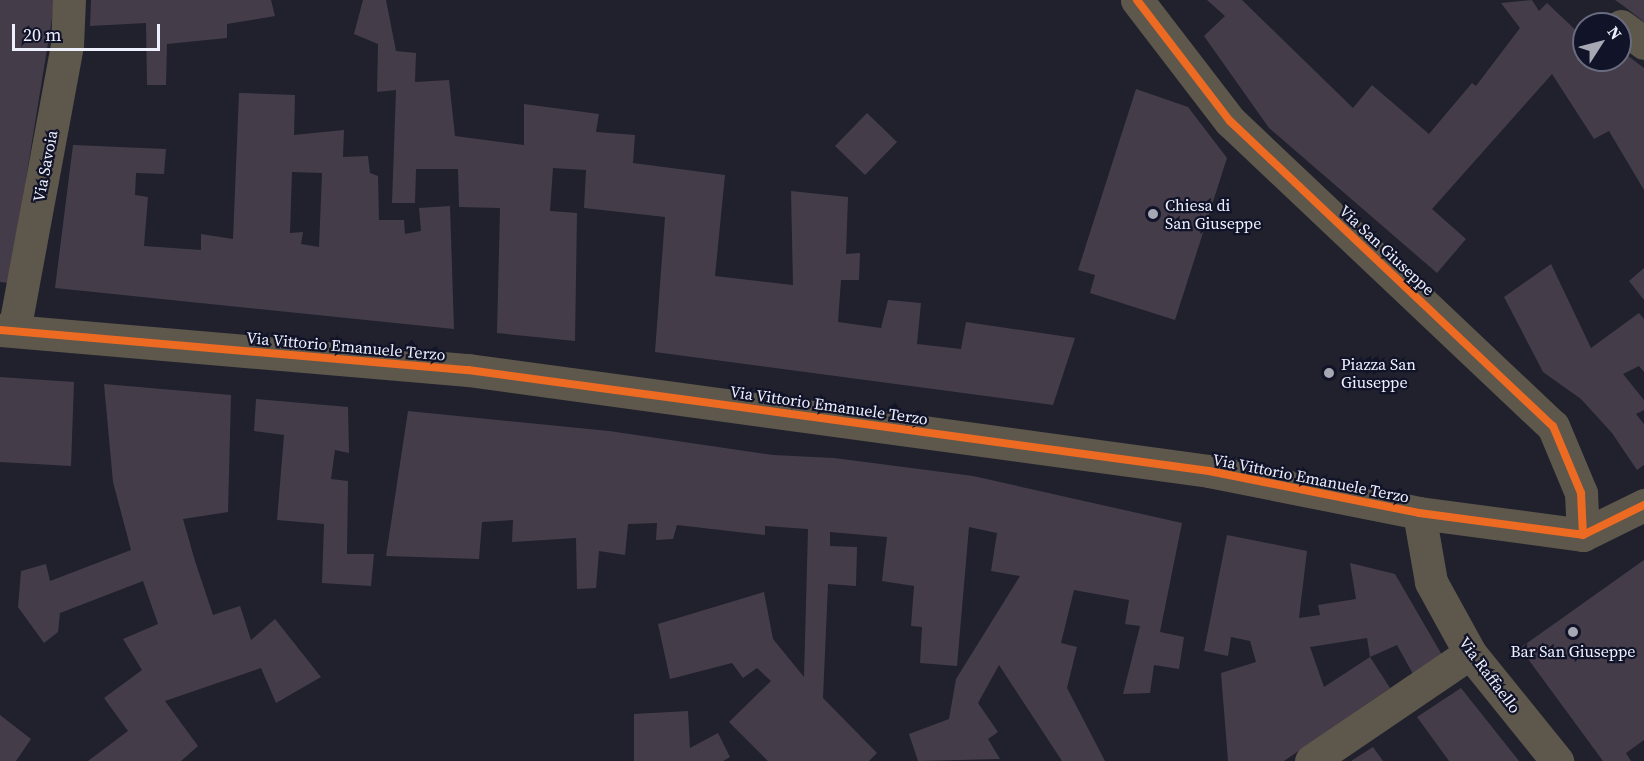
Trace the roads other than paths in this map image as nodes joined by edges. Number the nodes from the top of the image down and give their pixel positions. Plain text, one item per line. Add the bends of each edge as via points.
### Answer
1 (69, 0) edge
2 (1137, 0) edge
3 (7, 331) edge
4 (1644, 505) edge
5 (1419, 513) junction
6 (1583, 535) junction
7 (1470, 653) junction
8 (1311, 761) edge
9 (1557, 761) edge

1 - 3 street, Via Savoia via 67,45
2 - 6 street, Via San Giuseppe via 1230,121 1553,426 1581,493
3 - 5 street, Via Vittorio Emanuele Terzo via 492,373 1209,471
4 - 6 street
5 - 6 street, Via Vittorio Emanuele Terzo
5 - 7 street, Via Raffaello via 1431,582
7 - 8 street
7 - 9 street, Via Raffaello

